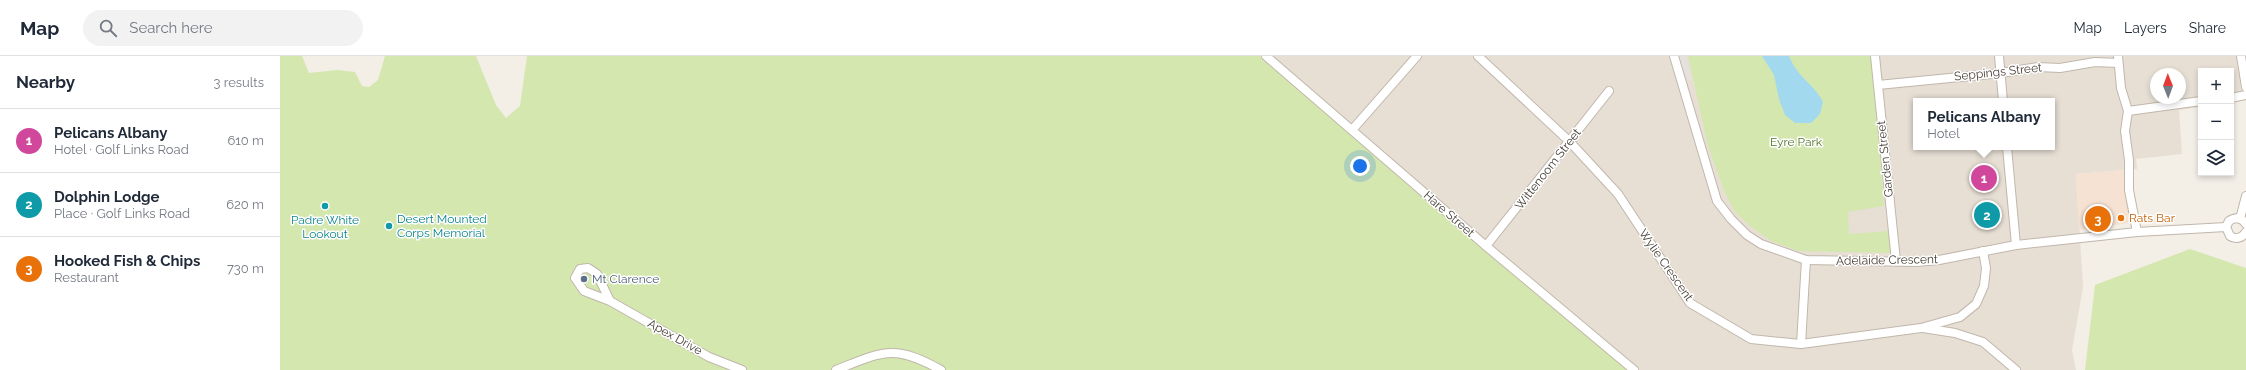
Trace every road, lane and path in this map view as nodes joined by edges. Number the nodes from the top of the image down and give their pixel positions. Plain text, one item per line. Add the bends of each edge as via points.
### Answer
1 (1266, 56) edge
2 (1417, 56) edge
3 (1478, 56) edge
4 (1674, 56) edge
5 (1875, 56) edge
6 (1999, 56) edge
7 (2241, 56) edge
8 (2118, 59) edge
9 (2000, 73) junction
10 (1878, 85) junction
11 (2246, 87) edge
12 (1609, 91) dead end
13 (2246, 95) edge
14 (2234, 97) edge
15 (2003, 98) edge
16 (2198, 101) edge
17 (2128, 111) junction
18 (1352, 130) junction
19 (1569, 141) junction
20 (2007, 150) edge
21 (2246, 196) edge
22 (2243, 222) edge
23 (2226, 227) junction
24 (2138, 232) junction
25 (2246, 232) edge
26 (2016, 245) junction
27 (1486, 246) junction
28 (1983, 251) junction
29 (1806, 260) junction
30 (1896, 261) junction
31 (610, 300) junction
32 (1920, 328) junction
33 (1802, 344) junction
34 (742, 370) edge
35 (836, 370) edge
36 (941, 370) edge
37 (1634, 370) edge
38 (2016, 370) edge

1 - 18 street, Hare Street
2 - 18 street
3 - 19 street, Wylie Crescent
4 - 29 street, Adelaide Crescent via 1717,201 1736,224 1761,244
5 - 10 street, Garden Street
6 - 9 street
7 - 11 street
8 - 9 street, Seppings Street via 2060,68 2038,67
8 - 17 street via 2121,88
9 - 10 street, Seppings Street
9 - 15 street
10 - 30 street, Garden Street
12 - 19 street, Wittenoom Street
13 - 14 street
16 - 17 street
17 - 24 street via 2125,131 2129,160 2129,190
18 - 27 street, Hare Street
19 - 27 street, Wittenoom Street
19 - 33 street, Wylie Crescent via 1618,194 1690,303 1751,339
20 - 26 street
21 - 22 street
22 - 23 street via 2232,219
23 - 24 street, Adelaide Crescent
23 - 25 street via 2228,234 2233,238 2242,237
24 - 26 street, Adelaide Crescent
26 - 28 street, Adelaide Crescent
27 - 37 street, Hare Street
28 - 30 street, Adelaide Crescent via 1938,260
28 - 32 street, Wylie Crescent via 1986,268 1984,286 1976,304 1960,317
29 - 30 street, Adelaide Crescent
29 - 33 street
31 - 31 street, Apex Drive via 584,291 580,287 575,278 580,269 588,268 597,274
31 - 34 street, Apex Drive via 709,357
32 - 33 street, Wylie Crescent
32 - 38 street via 1955,333 1983,342
35 - 36 street via 870,356 897,353 915,356

